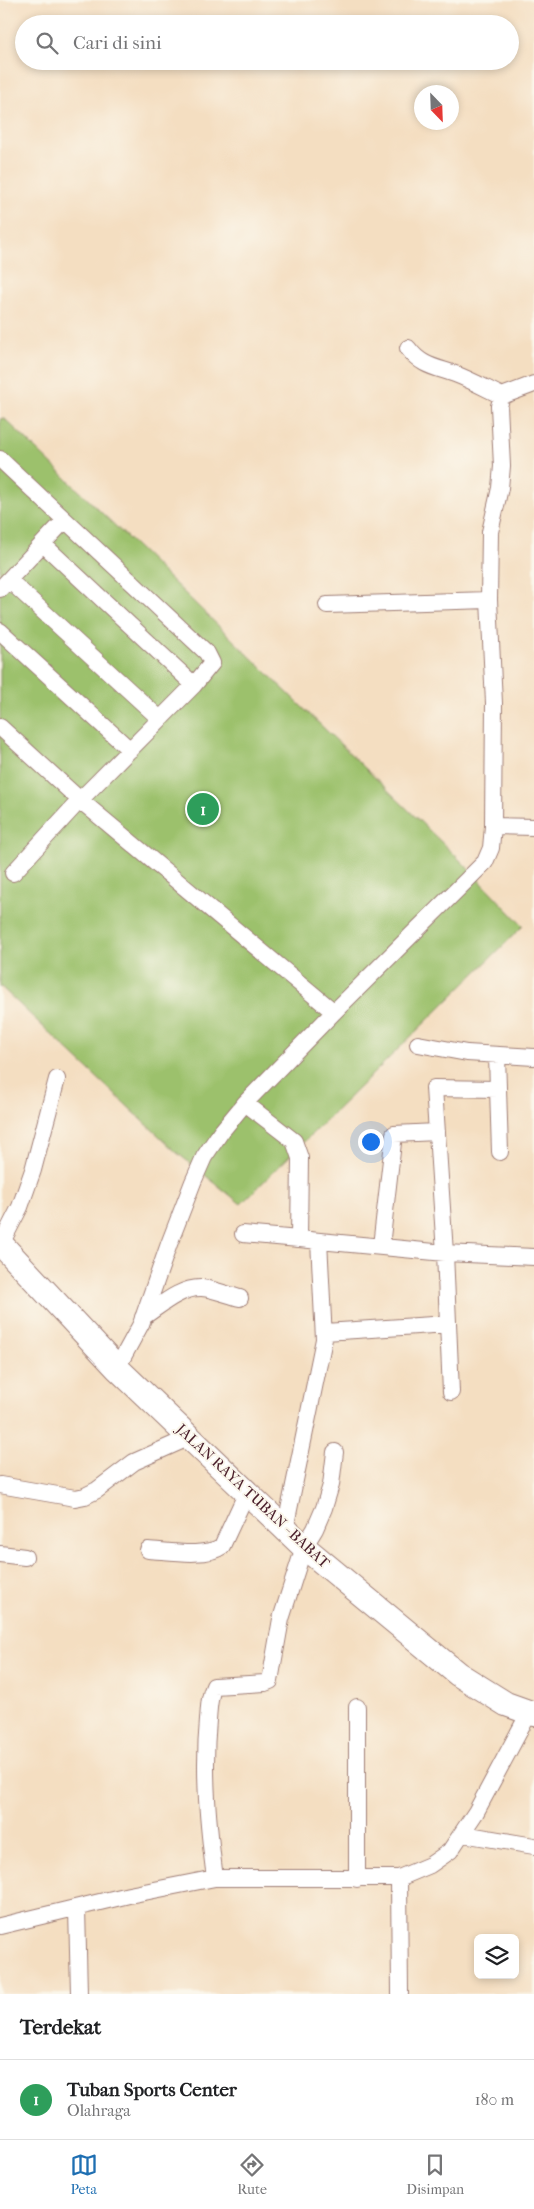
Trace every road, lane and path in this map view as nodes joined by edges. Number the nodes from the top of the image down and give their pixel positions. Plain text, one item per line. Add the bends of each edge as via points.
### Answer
1 (408, 348) dead end
2 (534, 384) edge
3 (502, 396) junction
4 (3, 464) edge
5 (65, 520) junction
6 (43, 544) junction
7 (4, 584) edge
8 (489, 600) junction
9 (327, 605) dead end
10 (0, 631) edge
11 (194, 685) junction
12 (160, 719) junction
13 (0, 726) edge
14 (130, 750) junction
15 (80, 800) junction
16 (492, 826) junction
17 (534, 827) edge
18 (13, 873) dead end
19 (334, 1012) junction
20 (418, 1044) dead end
21 (496, 1056) junction
22 (534, 1056) edge
23 (57, 1079) dead end
24 (498, 1089) junction
25 (245, 1103) junction
26 (437, 1132) junction
27 (500, 1152) dead end
28 (244, 1234) dead end
29 (299, 1239) junction
30 (319, 1241) junction
31 (380, 1246) junction
32 (4, 1252) edge
33 (445, 1254) junction
34 (534, 1257) edge
35 (240, 1298) dead end
36 (143, 1318) junction
37 (448, 1324) junction
38 (325, 1332) junction
39 (117, 1368) junction
40 (451, 1392) dead end
41 (188, 1438) junction
42 (335, 1452) dead end
43 (0, 1485) edge
44 (247, 1492) junction
45 (285, 1529) junction
46 (304, 1547) junction
47 (148, 1550) dead end
48 (0, 1554) edge
49 (25, 1557) dead end
50 (357, 1707) dead end
51 (532, 1713) edge
52 (463, 1834) junction
53 (534, 1846) edge
54 (215, 1878) junction
55 (399, 1878) junction
56 (357, 1879) junction
57 (77, 1908) junction
58 (0, 1926) edge
59 (78, 1994) edge
60 (400, 1994) edge

1 - 3 street via 419,361 430,367 456,374
2 - 3 street
3 - 8 street via 499,406 502,466 490,532
4 - 5 street
5 - 6 street
5 - 11 street via 210,657 211,666
6 - 7 street
6 - 11 street
7 - 12 street
8 - 9 street
8 - 16 street via 494,703
10 - 14 street
11 - 12 street
12 - 14 street
13 - 15 street
14 - 15 street
15 - 18 street
15 - 19 street
16 - 17 street
16 - 19 street via 491,848 485,862
19 - 25 street
20 - 21 street
21 - 22 street
21 - 24 street
23 - 32 street via 33,1170
24 - 26 street via 434,1088
24 - 27 street
25 - 29 street via 297,1146 300,1158
25 - 36 street via 204,1157
26 - 31 street via 397,1133 393,1137
26 - 33 street
28 - 29 street
29 - 30 street
30 - 31 street
30 - 38 street
31 - 33 street
32 - 39 highway, JALAN RAYA TUBAN - BABAT
33 - 34 street
33 - 37 street
35 - 36 street via 202,1288 191,1290 179,1294
36 - 39 street
37 - 38 street
37 - 40 street
38 - 45 street
39 - 41 highway, JALAN RAYA TUBAN - BABAT
41 - 43 street via 134,1462 86,1496 75,1498
41 - 44 highway, JALAN RAYA TUBAN - BABAT
42 - 46 street via 324,1508
44 - 45 highway, JALAN RAYA TUBAN - BABAT
44 - 47 street via 222,1546 216,1550
45 - 46 highway, JALAN RAYA TUBAN - BABAT
46 - 51 highway, JALAN RAYA TUBAN - BABAT via 458,1674 506,1704
46 - 54 street via 281,1619 270,1681 214,1686 211,1693 206,1788
48 - 49 street
50 - 56 street
51 - 52 street
52 - 53 street
52 - 55 street via 450,1851 430,1865
54 - 56 street
54 - 57 street
55 - 56 street
55 - 60 street
57 - 58 street
57 - 59 street

